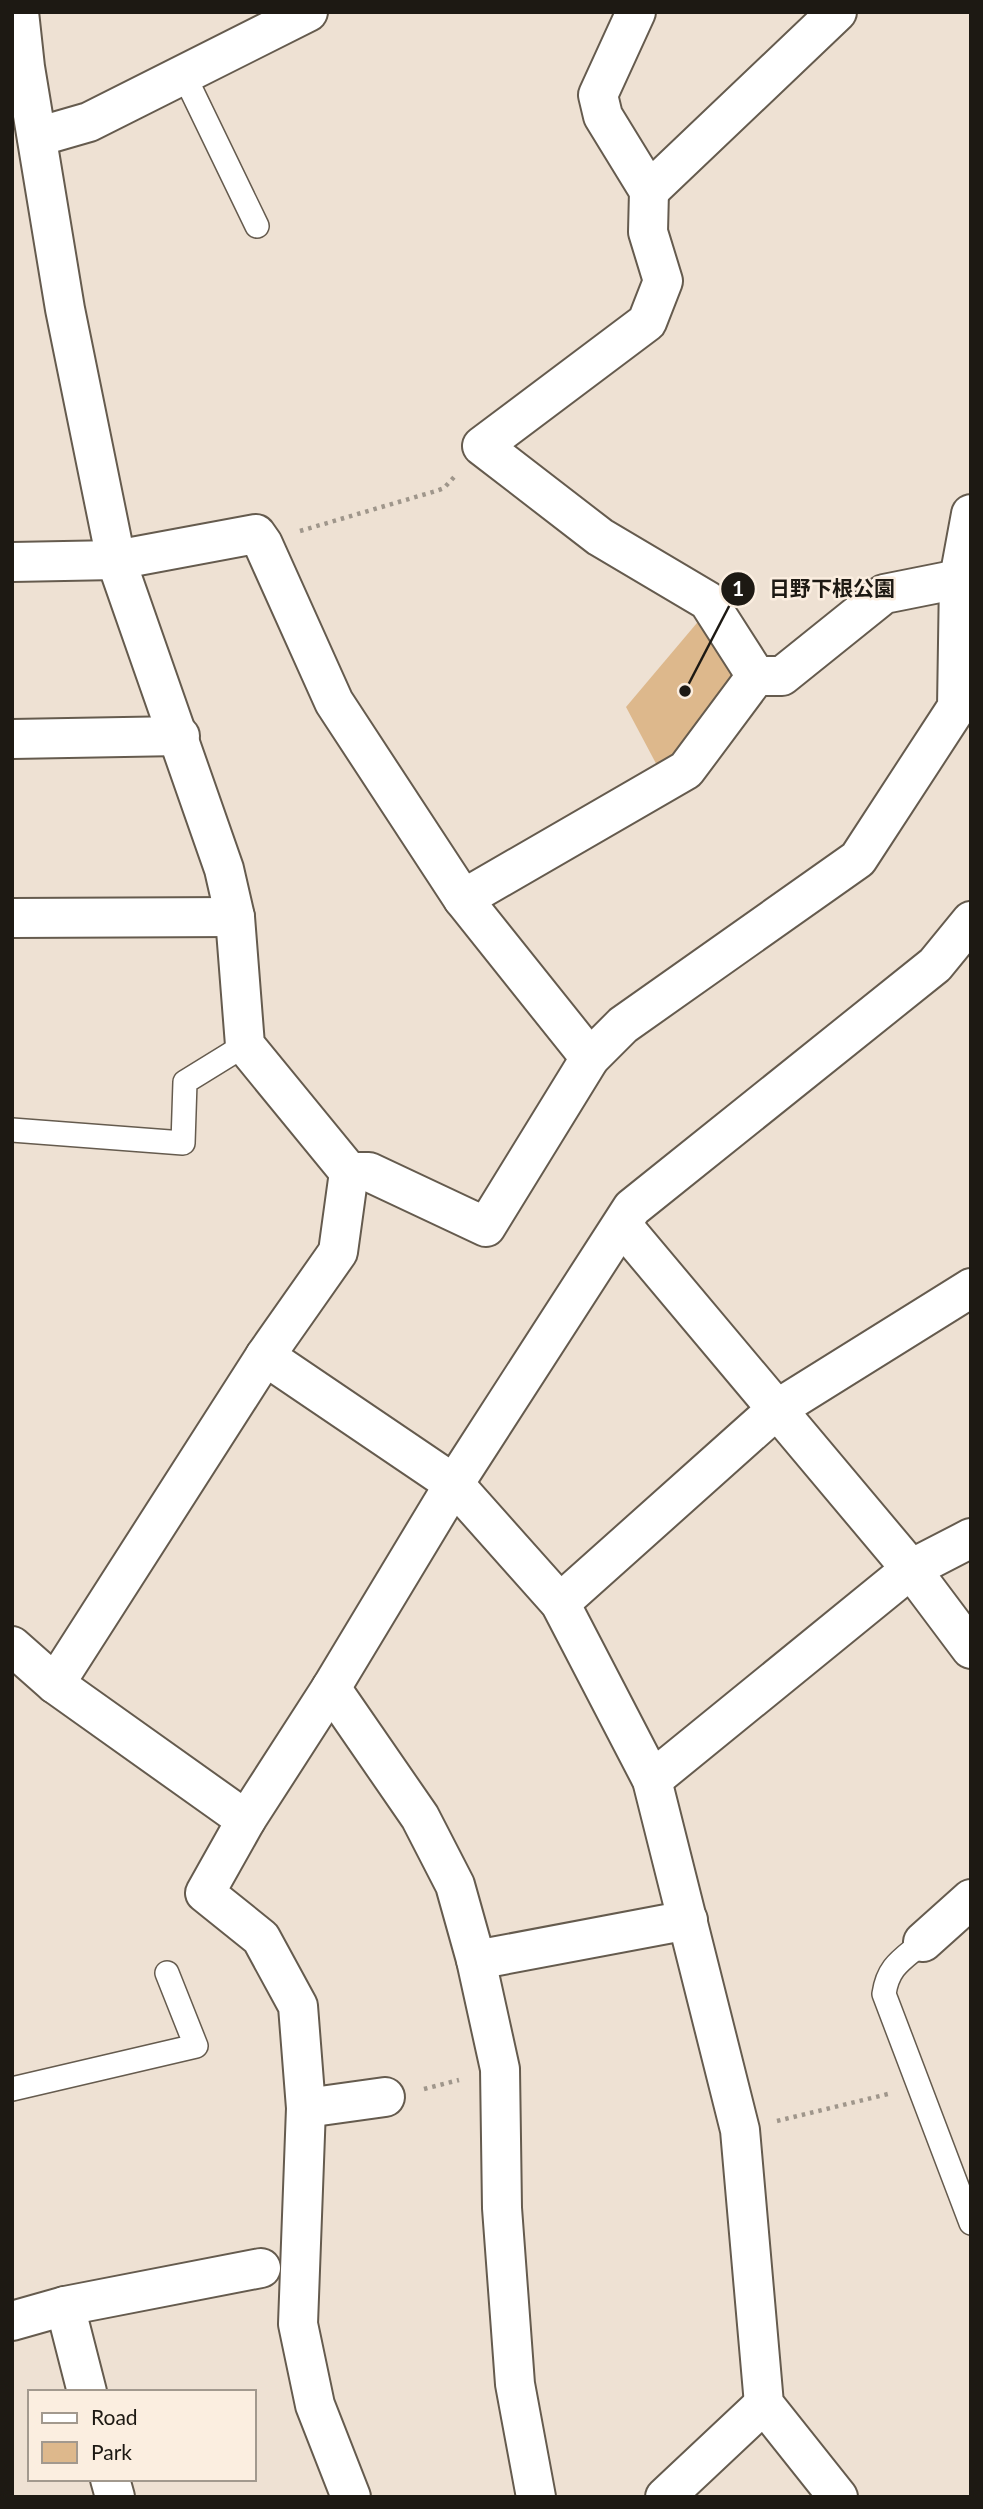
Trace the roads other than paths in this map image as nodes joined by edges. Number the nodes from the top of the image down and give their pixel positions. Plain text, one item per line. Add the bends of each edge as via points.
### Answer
1 (19, 12) edge
2 (308, 12) edge
3 (636, 12) edge
4 (837, 12) edge
5 (184, 75) junction
6 (30, 149) edge
7 (649, 191) junction
8 (257, 226) dead end
9 (971, 514) edge
10 (116, 560) junction
11 (12, 562) edge
12 (960, 579) junction
13 (756, 676) junction
14 (180, 736) junction
15 (12, 738) edge
16 (463, 899) junction
17 (235, 917) junction
18 (12, 918) edge
19 (971, 921) edge
20 (245, 1045) junction
21 (590, 1058) junction
22 (12, 1130) edge
23 (349, 1172) junction
24 (622, 1225) junction
25 (971, 1288) edge
26 (265, 1356) junction
27 (777, 1409) junction
28 (454, 1484) junction
29 (971, 1538) edge
30 (911, 1569) junction
31 (559, 1603) junction
32 (12, 1646) edge
33 (971, 1649) edge
34 (55, 1684) junction
35 (331, 1688) junction
36 (652, 1780) junction
37 (246, 1820) junction
38 (971, 1899) edge
39 (688, 1920) junction
40 (923, 1942) joint
41 (476, 1960) junction
42 (167, 1973) dead end
43 (12, 2089) edge
44 (401, 2094) road end
45 (306, 2108) junction
46 (971, 2223) edge
47 (261, 2268) dead end
48 (65, 2306) junction
49 (12, 2321) edge
50 (86, 2390) edge
51 (764, 2404) junction
52 (351, 2497) edge
53 (536, 2497) edge
54 (665, 2497) edge
55 (838, 2497) edge

1 - 6 street
2 - 5 street
3 - 7 street via 598,95 603,116
4 - 7 street
5 - 6 street
5 - 8 lane
6 - 10 street
7 - 13 street via 648,232 663,281 647,321 482,446 600,537 708,601
9 - 12 street
10 - 11 street
10 - 14 street
10 - 16 street via 256,534 334,702
12 - 13 street via 884,594 782,676
12 - 21 street via 957,707 858,859 623,1025
13 - 16 street via 686,770
14 - 15 street
14 - 17 street
16 - 21 street
17 - 18 street
17 - 20 street
19 - 24 street via 935,965 632,1208
20 - 22 lane via 185,1082 183,1143
20 - 23 street
21 - 23 street via 486,1227 369,1172
23 - 26 street via 338,1252
24 - 27 street
24 - 28 street
25 - 27 street
26 - 28 street
26 - 34 street
27 - 30 street
27 - 31 street
28 - 31 street
28 - 35 street
29 - 30 street
30 - 33 street
30 - 36 street
31 - 36 street
32 - 34 street
34 - 37 street
35 - 37 street
35 - 41 street via 420,1817 454,1885
36 - 39 street
37 - 45 street via 205,1893 261,1938 298,2006
38 - 40 street
39 - 41 street
39 - 51 street via 740,2130
40 - 46 lane via 886,1977 884,1994
41 - 53 street via 500,2070 502,2208 515,2385
42 - 43 lane via 197,2046
44 - 45 street
45 - 52 street via 298,2324 316,2405
47 - 48 street
48 - 49 street
48 - 50 street
51 - 54 street
51 - 55 street

